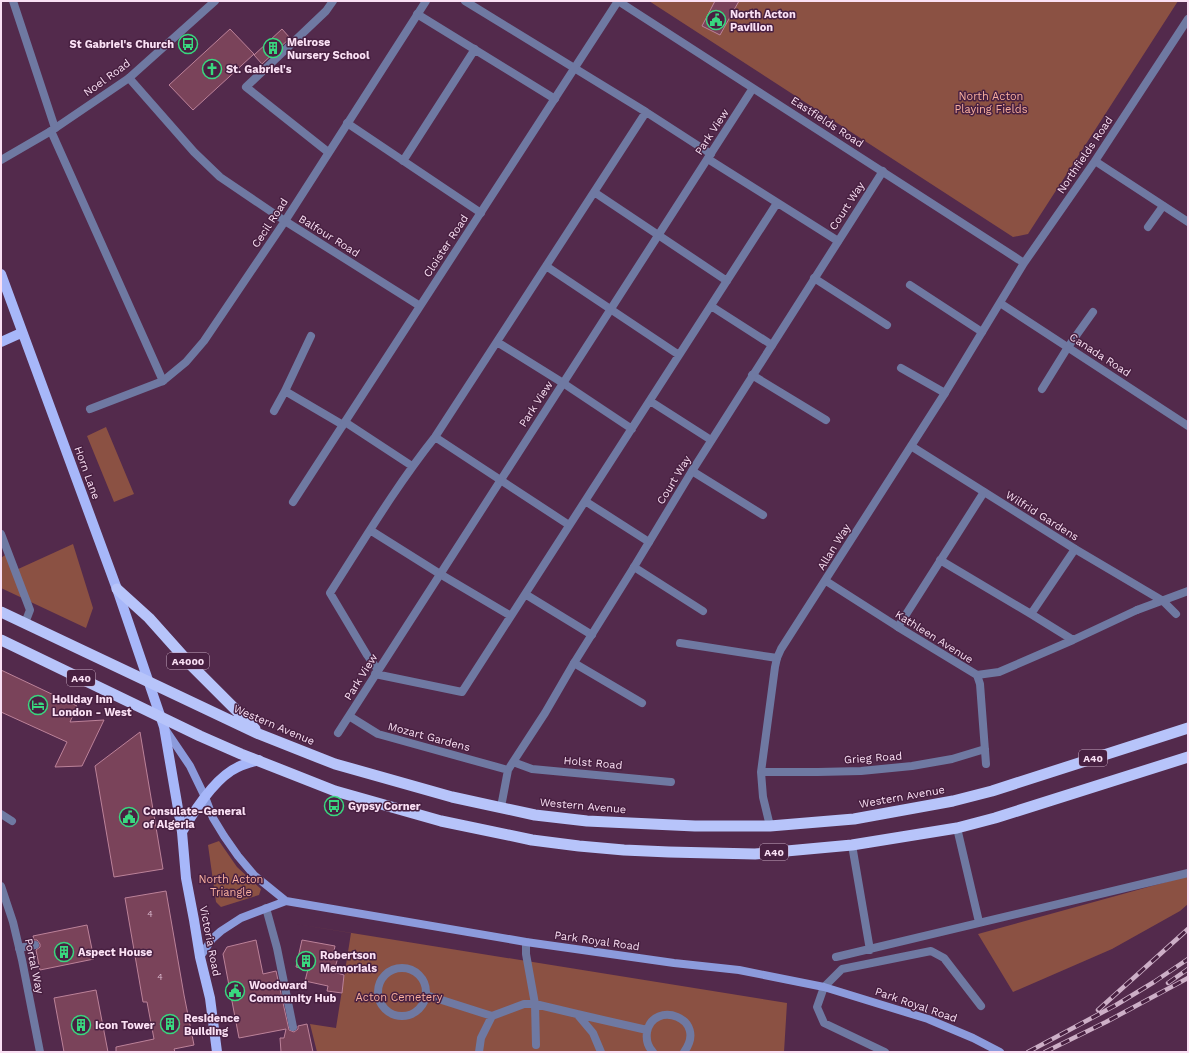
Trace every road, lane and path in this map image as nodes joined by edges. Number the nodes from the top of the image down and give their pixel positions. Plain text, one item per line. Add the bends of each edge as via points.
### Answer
1 (13, 1) edge
2 (215, 1) edge
3 (333, 1) edge
4 (426, 1) edge
5 (465, 1) edge
6 (618, 1) edge
7 (417, 14) junction
8 (1188, 19) edge
9 (475, 50) junction
10 (575, 69) junction
11 (129, 78) junction
12 (753, 88) junction
13 (555, 100) junction
14 (646, 112) junction
15 (347, 123) junction
16 (53, 130) junction
17 (328, 152) junction
18 (709, 156) junction
19 (1, 160) edge
20 (1096, 160) junction
21 (403, 161) junction
22 (883, 171) junction
23 (594, 192) junction
24 (777, 203) junction
25 (1163, 206) junction
26 (481, 213) junction
27 (285, 221) junction
28 (1188, 222) edge
29 (1148, 227) dead end
30 (659, 235) junction
31 (838, 241) junction
32 (1024, 263) junction
33 (546, 266) junction
34 (1, 274) edge
35 (814, 278) junction
36 (727, 281) junction
37 (910, 285) dead end
38 (1000, 303) junction
39 (420, 306) junction
40 (711, 306) junction
41 (611, 309) junction
42 (1093, 312) dead end
43 (887, 324) dead end
44 (982, 332) junction
45 (22, 333) junction
46 (311, 336) dead end
47 (1, 342) edge
48 (497, 342) junction
49 (772, 345) junction
50 (1068, 347) junction
51 (679, 355) junction
52 (902, 368) dead end
53 (752, 375) junction
54 (162, 380) junction
55 (563, 383) junction
56 (1042, 389) dead end
57 (284, 391) junction
58 (945, 393) junction
59 (650, 401) junction
60 (90, 409) dead end
61 (274, 411) dead end
62 (826, 420) dead end
63 (344, 424) junction
64 (1188, 426) edge
65 (632, 429) junction
66 (435, 437) junction
67 (711, 440) junction
68 (911, 446) junction
69 (412, 466) junction
70 (692, 471) junction
71 (500, 481) junction
72 (984, 492) junction
73 (585, 501) junction
74 (293, 502) dead end
75 (763, 515) dead end
76 (569, 525) junction
77 (370, 530) junction
78 (1, 534) edge
79 (649, 542) junction
80 (1074, 549) junction
81 (940, 560) junction
82 (634, 567) junction
83 (440, 574) junction
84 (826, 581) junction
85 (117, 589) junction
86 (1188, 591) edge
87 (524, 594) junction
88 (1163, 601) junction
89 (703, 611) dead end
90 (1, 612) edge
91 (1031, 614) junction
92 (1176, 614) dead end
93 (511, 616) junction
94 (25, 623) junction
95 (898, 627) junction
96 (592, 635) junction
97 (1, 640) edge
98 (1073, 640) junction
99 (680, 643) dead end
100 (777, 658) junction
101 (574, 663) junction
102 (377, 672) junction
103 (977, 675) junction
104 (149, 682) junction
105 (642, 703) dead end
106 (349, 716) junction
107 (162, 722) junction
108 (1188, 728) edge
109 (338, 733) dead end
110 (259, 734) junction
111 (984, 749) junction
112 (1188, 757) edge
113 (259, 760) junction
114 (513, 762) junction
115 (986, 764) dead end
116 (508, 770) junction
117 (761, 772) junction
118 (671, 782) dead end
119 (205, 797) junction
120 (501, 807) junction
121 (1, 814) edge
122 (12, 821) dead end
123 (770, 826) junction
124 (957, 828) junction
125 (182, 832) junction
126 (852, 845) junction
127 (1188, 873) edge
128 (1, 886) edge
129 (286, 901) junction
130 (266, 908) junction
131 (979, 922) junction
132 (526, 942) junction
133 (35, 945) dead end
134 (19, 948) junction
135 (870, 950) junction
136 (200, 957) junction
137 (836, 957) dead end
138 (824, 987) junction
139 (426, 995) junction
140 (535, 1004) junction
141 (982, 1006) dead end
142 (577, 1014) junction
143 (492, 1016) junction
144 (293, 1027) dead end
145 (647, 1030) junction
146 (216, 1041) junction
147 (536, 1045) dead end
148 (40, 1052) edge
149 (217, 1052) edge
150 (222, 1052) edge
151 (479, 1052) edge
152 (601, 1052) edge
153 (653, 1052) edge
154 (684, 1052) edge
155 (886, 1052) edge
156 (1000, 1052) edge

1 - 16 street
2 - 11 street, Noel Road
3 - 17 street via 326,11 246,86
4 - 7 street, Cecil Road
5 - 10 street
6 - 10 street, Cloister Road
6 - 12 street, Eastfields Road
7 - 9 street
7 - 15 street, Cecil Road
8 - 20 street, Northfields Road
9 - 13 street
9 - 21 street
10 - 13 street, Cloister Road
10 - 14 street
11 - 16 street, Noel Road
11 - 27 street, Balfour Road via 194,152 220,177
12 - 18 street, Park View
12 - 22 street, Eastfields Road
13 - 26 street, Cloister Road
14 - 18 street
14 - 23 street
15 - 17 street, Cecil Road
15 - 21 street
16 - 19 street, Noel Road
16 - 54 street
17 - 27 street, Cecil Road
18 - 24 street
18 - 30 street, Park View
20 - 25 street
20 - 32 street, Northfields Road
21 - 26 street
22 - 31 street, Court Way
22 - 32 street, Eastfields Road
23 - 30 street
23 - 33 street
24 - 31 street
24 - 36 street
25 - 28 street
25 - 29 street
26 - 39 street, Cloister Road
27 - 39 street, Balfour Road
27 - 54 street, Cecil Road via 204,341 186,362
30 - 36 street
30 - 41 street, Park View
31 - 35 street, Court Way
32 - 38 street, Northfields Road
33 - 41 street
33 - 48 street
34 - 45 main road, Horn Lane / A4000
35 - 43 street
35 - 49 street, Court Way
36 - 40 street
37 - 44 street
38 - 44 street, Allan Way
38 - 50 street, Canada Road
39 - 63 street, Cloister Road
40 - 49 street
40 - 51 street
41 - 51 street
41 - 55 street, Park View
42 - 50 street
44 - 58 street, Allan Way
45 - 47 main road
45 - 85 main road, Horn Lane / A4000
46 - 57 street
48 - 55 street
48 - 66 street
49 - 53 street, Court Way
50 - 56 street
50 - 64 street, Canada Road
51 - 59 street
52 - 58 street
53 - 62 street
53 - 67 street, Court Way
54 - 60 street, Cecil Road
55 - 65 street
55 - 71 street, Park View
57 - 61 street
57 - 63 street
58 - 68 street, Allan Way
59 - 65 street
59 - 67 street
63 - 69 street
63 - 74 street, Cloister Road
65 - 73 street
66 - 69 street
66 - 71 street
67 - 70 street, Court Way
68 - 72 street, Wilfrid Gardens
68 - 84 street, Allan Way
69 - 77 street
70 - 75 street
70 - 79 street, Court Way
71 - 76 street
71 - 83 street, Park View
72 - 80 street, Wilfrid Gardens
72 - 81 street
73 - 76 street
73 - 79 street
76 - 87 street
77 - 83 street
77 - 102 street via 330,593
78 - 94 street via 30,610
79 - 82 street, Court Way
80 - 88 street, Wilfrid Gardens
80 - 91 street
81 - 91 street
81 - 95 street
82 - 89 street
82 - 96 street, Court Way
83 - 93 street
83 - 102 street, Park View
84 - 95 street, Kathleen Avenue
84 - 100 street, Allan Way
85 - 104 main road, Horn Lane / A4000
85 - 110 highway, A4000 via 149,618
86 - 88 street
87 - 93 street
87 - 96 street
88 - 92 street, Wilfrid Gardens
88 - 98 street via 1137,610
90 - 94 highway, Western Avenue / A40
91 - 98 street
93 - 102 street via 462,692
94 - 104 highway, Western Avenue / A40
95 - 103 street, Kathleen Avenue
96 - 101 street, Court Way
97 - 107 highway, A40
98 - 103 street via 999,672
99 - 100 street
100 - 117 street, Allan Way
101 - 105 street
101 - 114 street, Court Way
102 - 106 street, Park View
103 - 111 street, Kathleen Avenue via 980,684
104 - 107 main road, Victoria Road / A4000
104 - 110 highway, Western Avenue / A40
106 - 109 street, Park View
106 - 116 street, Mozart Gardens via 378,734
107 - 113 highway, A40
107 - 119 main road via 190,766
107 - 125 main road, Victoria Road / A4000
108 - 123 highway, Western Avenue / A40 via 992,791 953,801 854,819
110 - 120 highway, Western Avenue / A40 via 335,764 452,797
111 - 115 street, Kathleen Avenue
111 - 117 street, Grieg Road via 952,760 912,766 861,771
112 - 124 highway, A40
113 - 119 main road via 238,766 229,772
113 - 126 highway, A40 via 335,792 440,821 532,840 624,850 747,854
114 - 116 street, Court Way
114 - 118 street, Holst Road via 532,769
116 - 120 street, Court Way
117 - 123 street, Allan Way via 762,795
119 - 125 main road
119 - 129 main road via 214,818 238,856 254,875
120 - 123 highway, Western Avenue / A40 via 587,821 695,826
121 - 122 street
124 - 126 highway, A40
124 - 131 street
125 - 136 main road, Victoria Road / A4000 via 186,878
126 - 135 street
127 - 131 street
128 - 134 street, Portal Way
129 - 130 main road, Park Royal Road
129 - 132 main road, Park Royal Road
130 - 136 main road, Park Royal Road via 221,931
130 - 144 street via 276,943
131 - 135 street
132 - 138 main road, Park Royal Road via 739,970
132 - 140 street
133 - 134 street
134 - 148 street, Portal Way
135 - 137 street
136 - 146 main road, Victoria Road / A4000 via 210,998
138 - 141 street via 842,969 931,951 944,958
138 - 155 street via 817,1007 824,1023
138 - 156 main road, Park Royal Road via 928,1019
139 - 139 street via 424,1002 414,1013 399,1016 392,1014 381,1004 378,988 386,974 402,967 417,972 426,986
139 - 143 street
140 - 142 street
140 - 143 street via 524,1004
140 - 147 street
142 - 145 street
142 - 152 street via 593,1033
143 - 151 street via 481,1038
145 - 153 street via 647,1044
145 - 154 street via 656,1018 670,1014 677,1016 688,1025 690,1032 688,1046
146 - 149 main road, Victoria Road / A4000
146 - 150 street, Victoria Road

